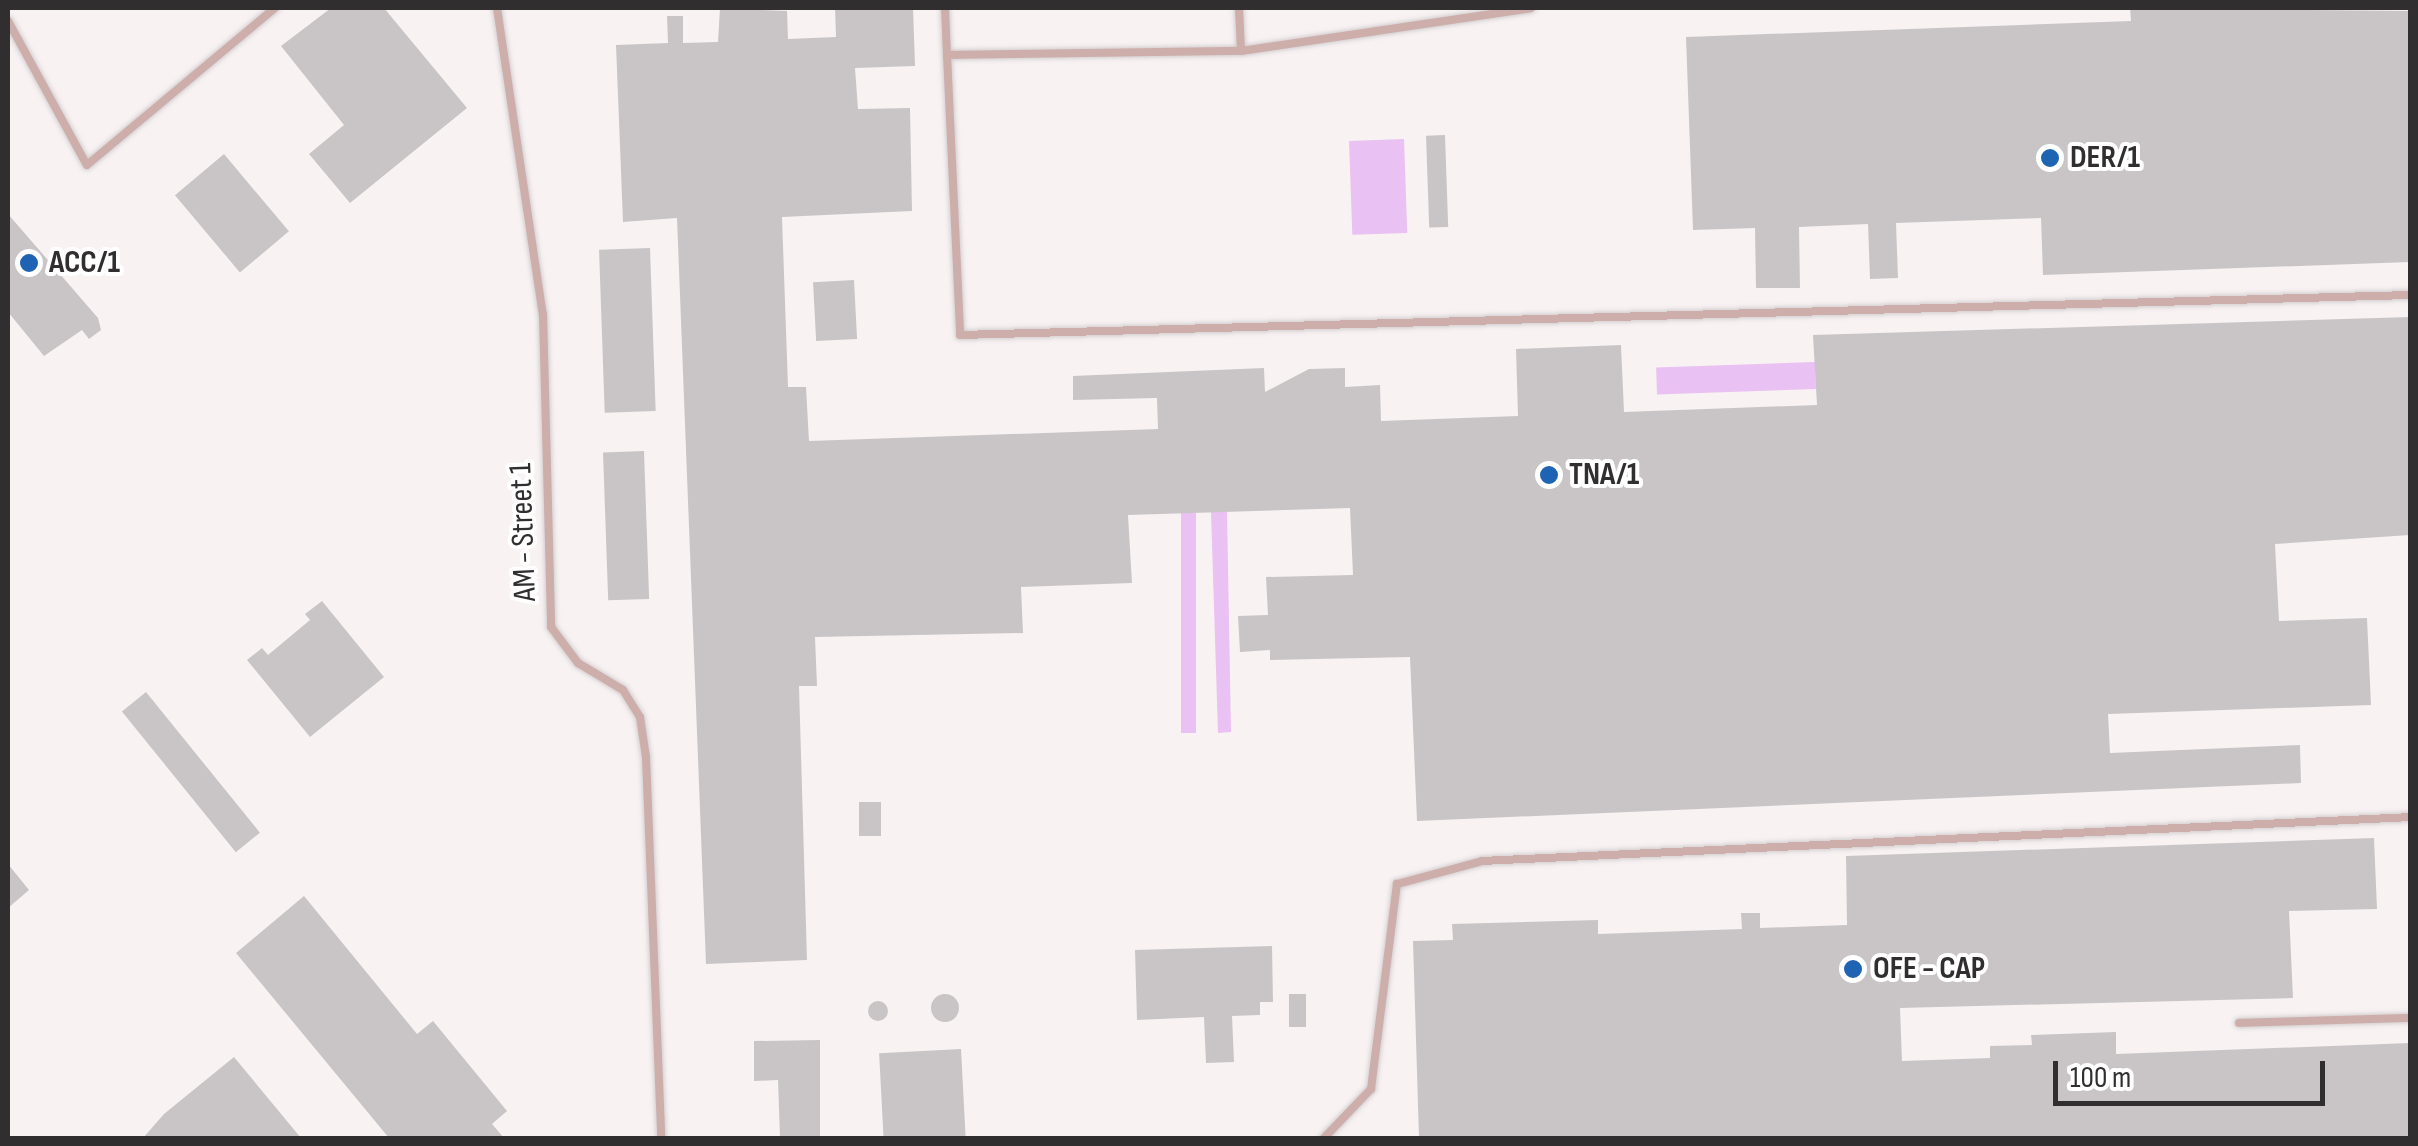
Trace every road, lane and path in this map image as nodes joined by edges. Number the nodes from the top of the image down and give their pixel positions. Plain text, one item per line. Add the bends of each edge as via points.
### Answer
1 (275, 8) edge
2 (497, 8) edge
3 (946, 8) edge
4 (1239, 8) edge
5 (1531, 8) edge
6 (8, 21) edge
7 (1241, 51) junction
8 (947, 55) junction
9 (2410, 295) edge
10 (2410, 817) edge
11 (2410, 1018) edge
12 (2239, 1023) dead end
13 (661, 1138) edge
14 (1324, 1138) edge

1 - 6 lane via 86,165
2 - 13 lane, AM - Street 1 via 542,314 551,627 578,663 623,690 640,716
3 - 8 lane
4 - 7 lane
5 - 7 lane
7 - 8 lane
8 - 9 lane via 960,335
10 - 14 lane via 1482,860 1396,884 1371,1089
11 - 12 lane

